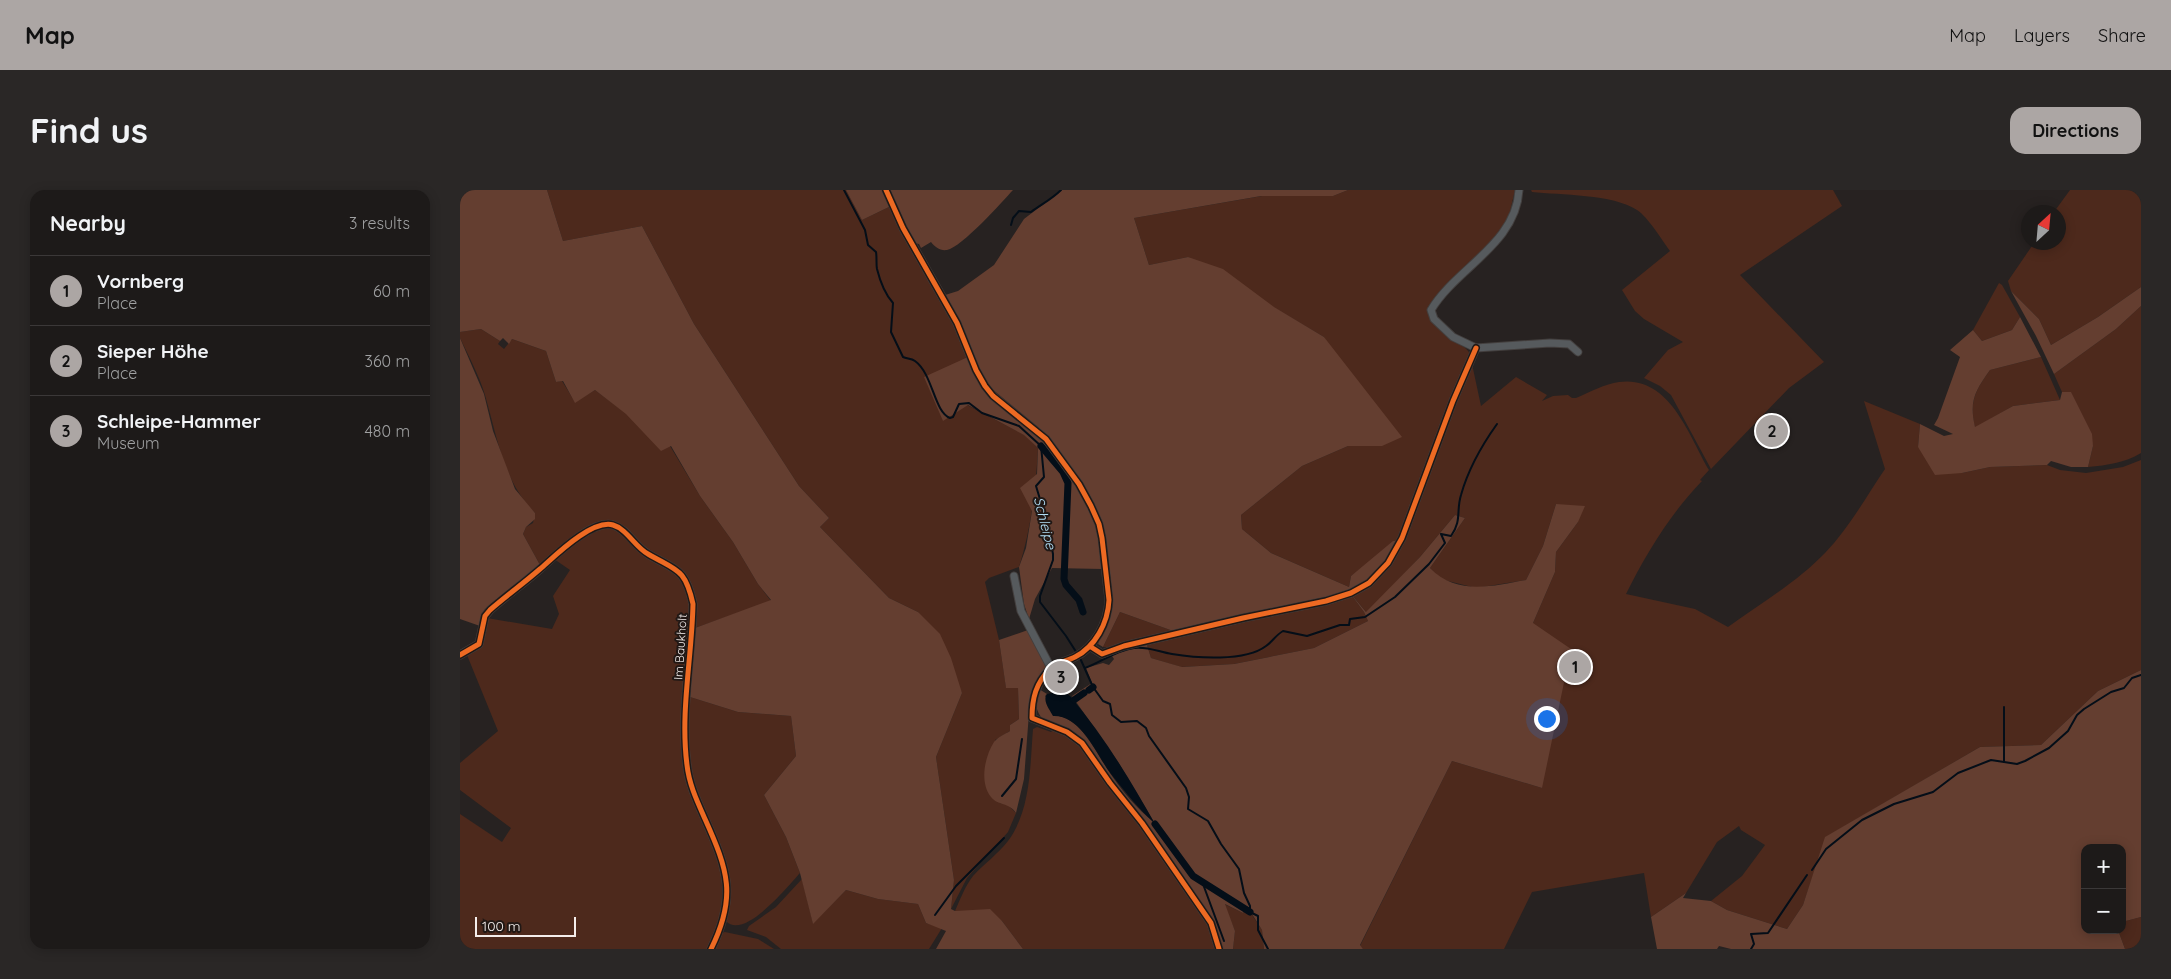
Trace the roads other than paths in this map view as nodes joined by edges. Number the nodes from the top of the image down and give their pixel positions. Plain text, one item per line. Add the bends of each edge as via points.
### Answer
1 (886, 190) edge
2 (1520, 192) edge
3 (1476, 348) junction
4 (1578, 352) dead end
5 (1014, 576) dead end
6 (1091, 648) junction
7 (460, 655) edge
8 (1051, 668) junction
9 (710, 949) edge
10 (1219, 949) edge

1 - 6 street via 903,228 958,323 985,386 1046,439 1079,484 1095,515 1102,538 1109,611
2 - 3 street via 1508,225 1481,257 1450,285 1431,310 1434,319 1453,337
3 - 4 street via 1550,342 1569,344
3 - 6 street via 1402,538 1388,563 1369,583 1352,593 1326,601 1124,646 1102,654
5 - 8 street via 1021,611
6 - 8 street
7 - 9 street, Im Baukholt via 479,644 485,616 490,610 566,545 602,525 610,524 621,529 642,551 677,569 683,576 693,604 685,732 687,765 692,789 718,848 727,886 722,927
8 - 10 street via 1032,699 1032,718 1066,732 1082,743 1211,923

